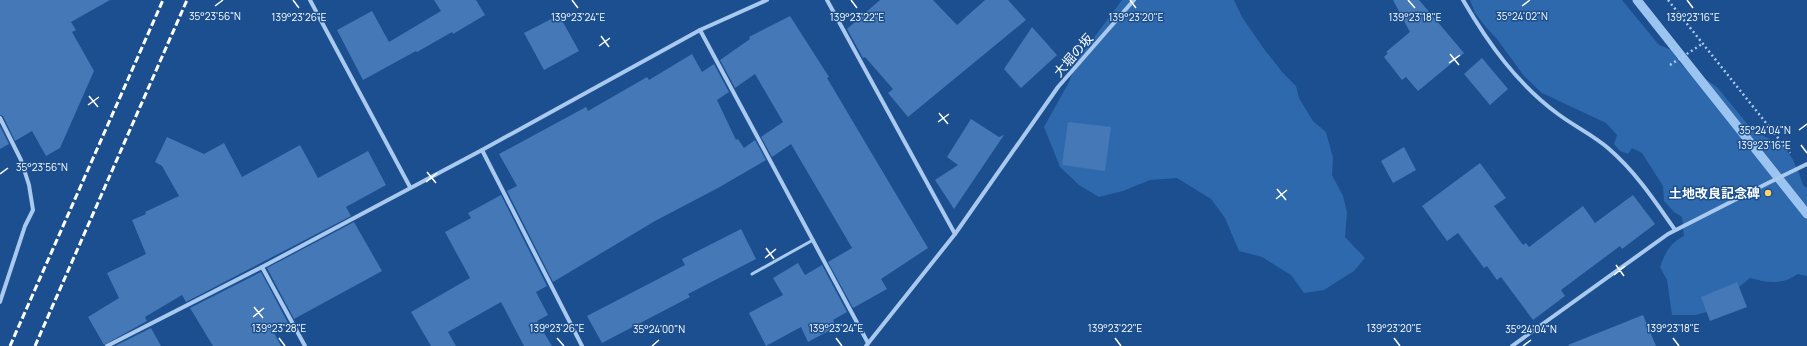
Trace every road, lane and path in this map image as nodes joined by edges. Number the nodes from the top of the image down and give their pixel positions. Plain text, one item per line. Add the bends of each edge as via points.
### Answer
1 (310, 0) edge
2 (767, 0) edge
3 (827, 0) edge
4 (1134, 0) edge
5 (1463, 0) edge
6 (1668, 0) edge
7 (700, 30) junction
8 (1702, 44) junction
9 (1670, 65) dead end
10 (0, 118) edge
11 (482, 150) junction
12 (1807, 164) edge
13 (1802, 166) junction
14 (410, 187) junction
15 (1675, 230) junction
16 (955, 234) junction
17 (813, 240) junction
18 (262, 267) junction
19 (752, 274) dead end
20 (0, 302) edge
21 (867, 344) edge
22 (107, 346) edge
23 (305, 346) edge
24 (582, 346) edge
25 (1512, 346) edge

1 - 14 street
2 - 7 street
3 - 16 street
4 - 16 street, 大堀の坂 via 1058,87
5 - 15 street via 1507,66 1557,114 1608,148 1653,198
6 - 8 path
7 - 11 street
7 - 17 street
8 - 9 path
8 - 13 path
10 - 20 street via 21,160 33,210 25,226
11 - 14 street
11 - 24 street
12 - 13 street
13 - 15 street
14 - 18 street
15 - 25 street
16 - 21 street, 大堀の坂
17 - 19 lane
17 - 21 street
18 - 22 street
18 - 23 street

